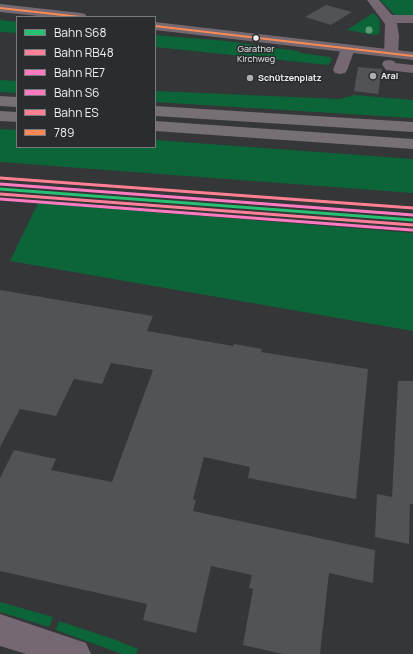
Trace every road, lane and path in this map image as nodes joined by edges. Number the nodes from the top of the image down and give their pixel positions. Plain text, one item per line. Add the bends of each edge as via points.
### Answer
1 (372, 0) edge
2 (0, 8) edge
3 (0, 16) edge
4 (72, 16) edge
5 (16, 17) edge
6 (389, 19) junction
7 (413, 19) edge
8 (156, 27) edge
9 (348, 49) junction
10 (413, 56) edge
11 (390, 59) junction
12 (413, 69) edge
13 (340, 70) dead end
14 (0, 101) edge
15 (16, 102) edge
16 (156, 111) edge
17 (0, 116) edge
18 (16, 117) edge
19 (156, 126) edge
20 (413, 128) edge
21 (413, 144) edge
22 (0, 630) edge
23 (75, 654) edge

1 - 6 street
2 - 4 main road
3 - 5 main road
6 - 7 street
6 - 11 street via 392,33
8 - 9 main road
9 - 11 main road
9 - 13 street
10 - 11 main road
11 - 12 street via 391,67
14 - 15 highway
16 - 20 highway
17 - 18 highway
19 - 21 highway
22 - 23 street

